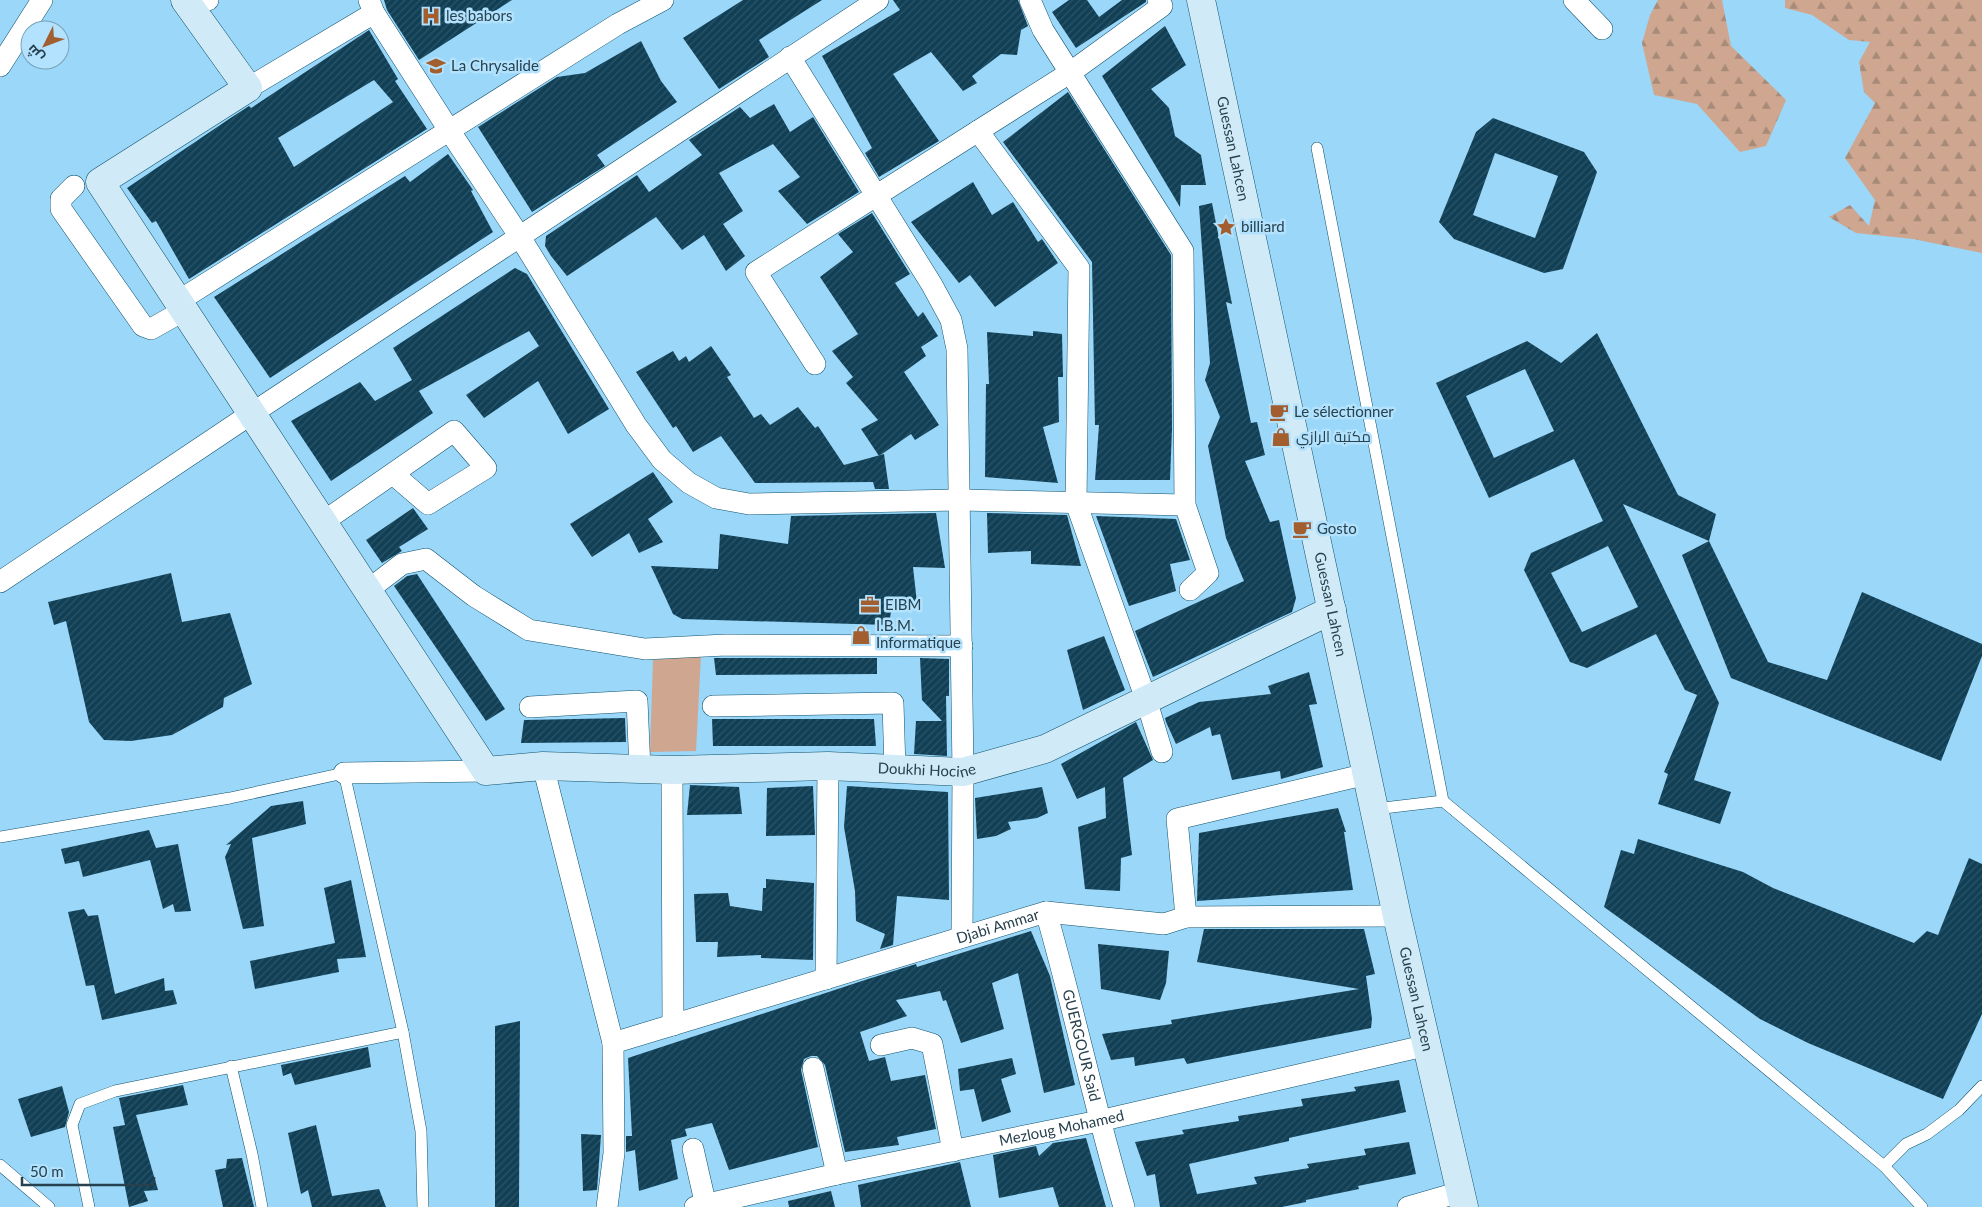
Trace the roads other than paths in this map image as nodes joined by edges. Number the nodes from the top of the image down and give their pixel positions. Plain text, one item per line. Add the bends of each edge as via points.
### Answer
1 (42, 0) edge
2 (663, 0) edge
3 (878, 0) edge
4 (1030, 0) edge
5 (1158, 0) edge
6 (1201, 0) edge
7 (1574, 0) edge
8 (194, 1) edge
9 (372, 6) edge
10 (1602, 29) dead end
11 (790, 57) junction
12 (0, 66) edge
13 (1071, 72) junction
14 (248, 88) junction
15 (449, 130) junction
16 (978, 130) junction
17 (1317, 148) dead end
18 (74, 186) dead end
19 (875, 196) junction
20 (520, 237) junction
21 (180, 306) junction
22 (815, 364) dead end
23 (251, 414) junction
24 (393, 474) dead end
25 (960, 500) junction
26 (1076, 503) junction
27 (1185, 505) junction
28 (323, 522) junction
29 (0, 582) edge
30 (368, 590) junction
31 (1190, 590) dead end
32 (1332, 610) junction
33 (962, 646) junction
34 (1146, 699) junction
35 (713, 706) dead end
36 (530, 707) dead end
37 (1162, 752) dead end
38 (543, 766) junction
39 (828, 766) junction
40 (640, 769) junction
41 (672, 770) junction
42 (895, 770) junction
43 (486, 771) junction
44 (964, 772) junction
45 (344, 773) junction
46 (1367, 774) junction
47 (1443, 802) junction
48 (1375, 809) junction
49 (0, 837) edge
50 (1046, 912) junction
51 (1397, 916) junction
52 (1186, 917) junction
53 (962, 937) junction
54 (826, 979) junction
55 (673, 1025) junction
56 (403, 1032) junction
57 (614, 1043) junction
58 (881, 1045) dead end
59 (1428, 1045) junction
60 (230, 1066) junction
61 (813, 1068) dead end
62 (1982, 1086) edge
63 (1099, 1121) junction
64 (693, 1149) dead end
65 (953, 1151) junction
66 (0, 1165) edge
67 (1884, 1166) junction
68 (837, 1174) junction
69 (1462, 1199) edge
70 (700, 1206) edge
71 (49, 1207) edge
72 (89, 1207) edge
73 (262, 1207) edge
74 (423, 1207) edge
75 (607, 1207) edge
76 (1124, 1207) edge
77 (1408, 1207) edge
78 (1922, 1207) edge

1 - 12 street
2 - 15 street via 618,24
3 - 11 street
4 - 13 street via 1044,30
5 - 13 street via 1162,6
6 - 32 street, Guessan Lahcen
7 - 10 street
8 - 14 street
9 - 14 street
9 - 15 street
11 - 19 street
11 - 20 street
13 - 16 street
13 - 27 street via 1183,251
14 - 21 street via 100,182
15 - 20 street
15 - 21 street
16 - 19 street
16 - 26 street via 1079,268
17 - 47 lane
18 - 21 street via 61,199 61,209 142,326 151,329
19 - 22 street via 756,272
19 - 25 street via 951,320 957,349
20 - 23 street
20 - 25 street via 636,425 662,460 689,483 716,498 749,504
21 - 23 street
23 - 28 street
23 - 29 street
24 - 28 street
25 - 26 street
25 - 33 street
26 - 27 street
26 - 34 street
27 - 31 street via 1208,572
28 - 30 street
30 - 33 street via 402,564 426,559 474,596 521,626 548,634 645,649 726,644
30 - 43 street
32 - 34 street, Doukhi Hocine
32 - 46 street, Guessan Lahcen
33 - 44 street
34 - 37 street
34 - 44 street, Doukhi Hocine via 1045,749
35 - 42 street via 893,703
36 - 40 street via 637,701
38 - 40 street, Doukhi Hocine
38 - 43 street, Doukhi Hocine
38 - 57 street
39 - 41 street, Doukhi Hocine
39 - 42 street, Doukhi Hocine
39 - 54 street
40 - 41 street, Doukhi Hocine
41 - 55 street
42 - 44 street, Doukhi Hocine
43 - 45 street
44 - 53 street
45 - 49 lane via 230,798
45 - 56 lane
46 - 48 street, Guessan Lahcen
46 - 52 street via 1177,819
47 - 48 lane
47 - 67 lane
48 - 51 street, Guessan Lahcen
50 - 52 street, Djabi Ammar via 1164,924
50 - 53 street, Djabi Ammar
50 - 63 street, GUERGOUR Said
51 - 52 street, Djabi Ammar
51 - 59 street, Guessan Lahcen
53 - 54 street, Djabi Ammar
54 - 55 street, Djabi Ammar
55 - 57 street, Djabi Ammar
56 - 60 lane
56 - 74 lane via 421,1131
57 - 75 street via 614,1152
58 - 65 street via 912,1038 932,1044
59 - 63 street, Mezloug Mohamed
59 - 69 street, Guessan Lahcen
60 - 72 lane via 114,1091 80,1104 72,1125
60 - 73 lane
61 - 68 street
62 - 67 lane via 1959,1110 1927,1134 1906,1144
63 - 65 street, Mezloug Mohamed
63 - 76 street, GUERGOUR Said
64 - 70 street
65 - 68 street, Mezloug Mohamed
66 - 71 lane
67 - 78 lane
68 - 70 street, Mezloug Mohamed
69 - 77 street

